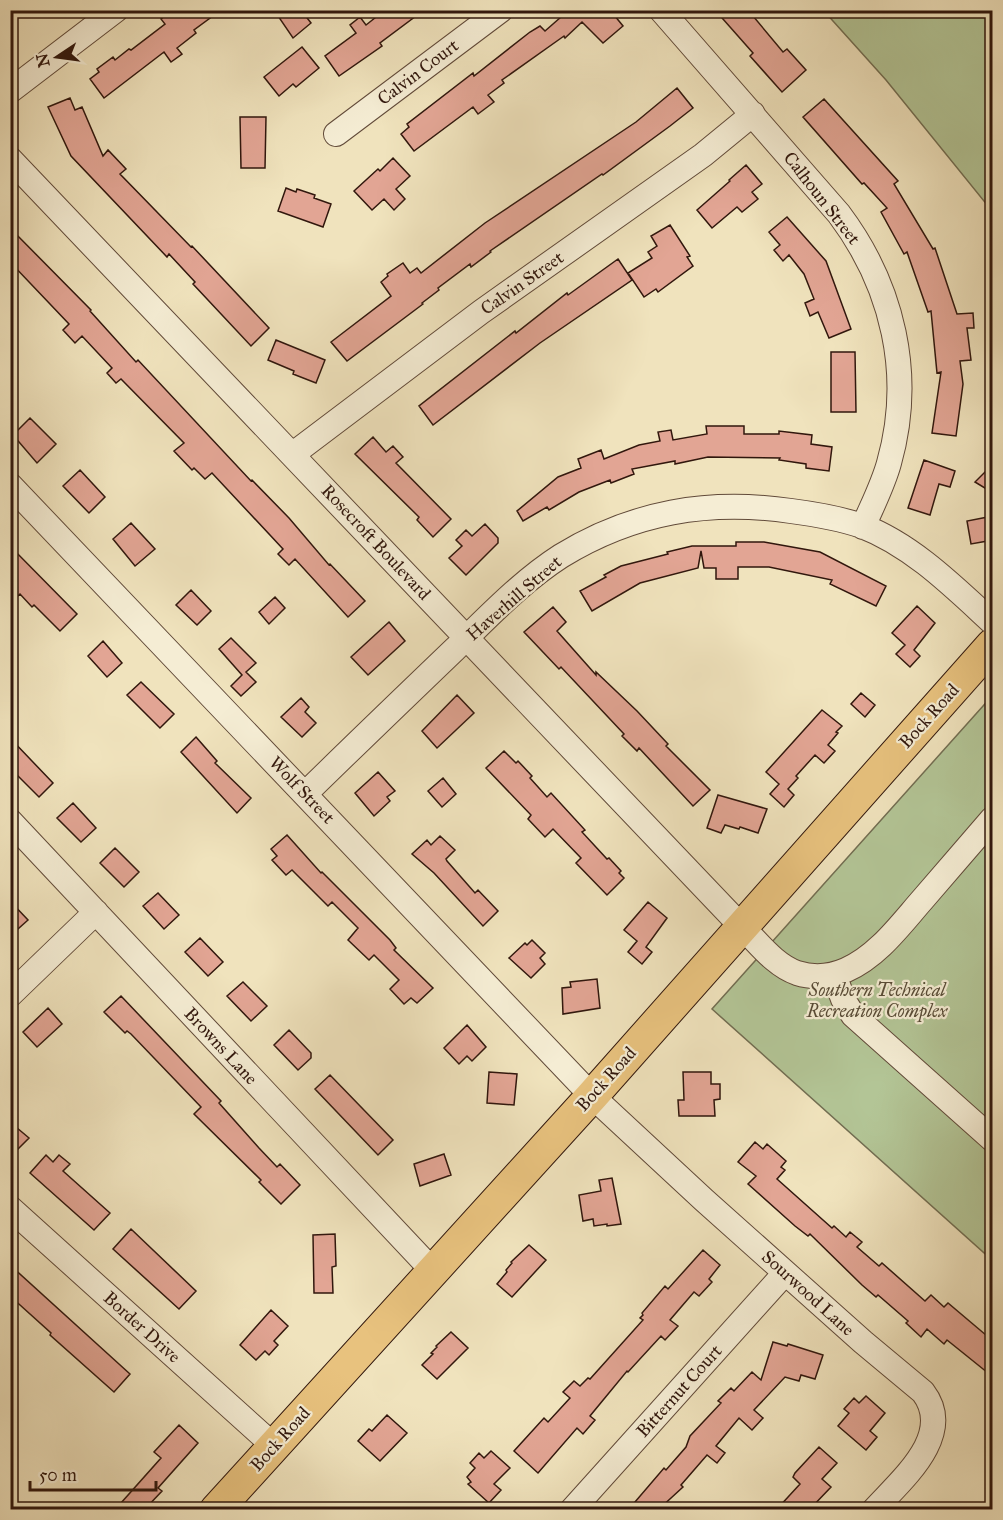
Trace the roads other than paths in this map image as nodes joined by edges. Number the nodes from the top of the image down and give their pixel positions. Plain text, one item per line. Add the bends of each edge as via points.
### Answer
1 (116, 10) edge
2 (501, 10) edge
3 (660, 10) edge
4 (10, 91) edge
5 (753, 114) junction
6 (336, 134) dead end
7 (10, 159) edge
8 (293, 454) junction
9 (10, 485) edge
10 (863, 527) junction
11 (993, 622) edge
12 (466, 638) junction
13 (993, 645) edge
14 (305, 794) junction
15 (993, 819) edge
16 (10, 821) edge
17 (96, 912) junction
18 (741, 926) junction
19 (834, 974) junction
20 (10, 995) edge
21 (591, 1096) junction
22 (993, 1139) edge
23 (10, 1208) edge
24 (432, 1270) junction
25 (785, 1273) junction
26 (274, 1446) junction
27 (216, 1509) edge
28 (572, 1509) edge
29 (874, 1509) edge

1 - 4 street
2 - 6 street, Calvin Court
3 - 5 street, Calhoun Street
5 - 8 street, Calvin Street via 703,155 481,312
5 - 10 street, Calhoun Street via 852,231 886,300 892,322 899,365 898,411 889,462
7 - 8 street, Rosecroft Boulevard
8 - 12 street, Rosecroft Boulevard
9 - 14 street, Wolf Street
10 - 11 street, Haverhill Street via 936,571
10 - 12 street, Haverhill Street via 809,513 758,506 701,507 651,517 601,535 561,557 530,579
12 - 14 street, Haverhill Street
12 - 18 street, Rosecroft Boulevard
13 - 18 main road, Bock Road
14 - 21 street, Wolf Street
15 - 19 street via 888,939 865,958
16 - 17 street, Browns Lane
17 - 20 street
17 - 24 street, Browns Lane
18 - 19 street, Rosecroft Boulevard via 782,965 795,972 813,977
18 - 21 main road, Bock Road
19 - 22 street via 854,1015
21 - 24 main road, Bock Road
21 - 25 street, Sourwood Lane
23 - 26 street, Border Drive
24 - 26 main road, Bock Road
25 - 28 street, Bitternut Court
25 - 29 street, Sourwood Lane via 929,1401 933,1430 927,1448
26 - 27 main road, Bock Road

